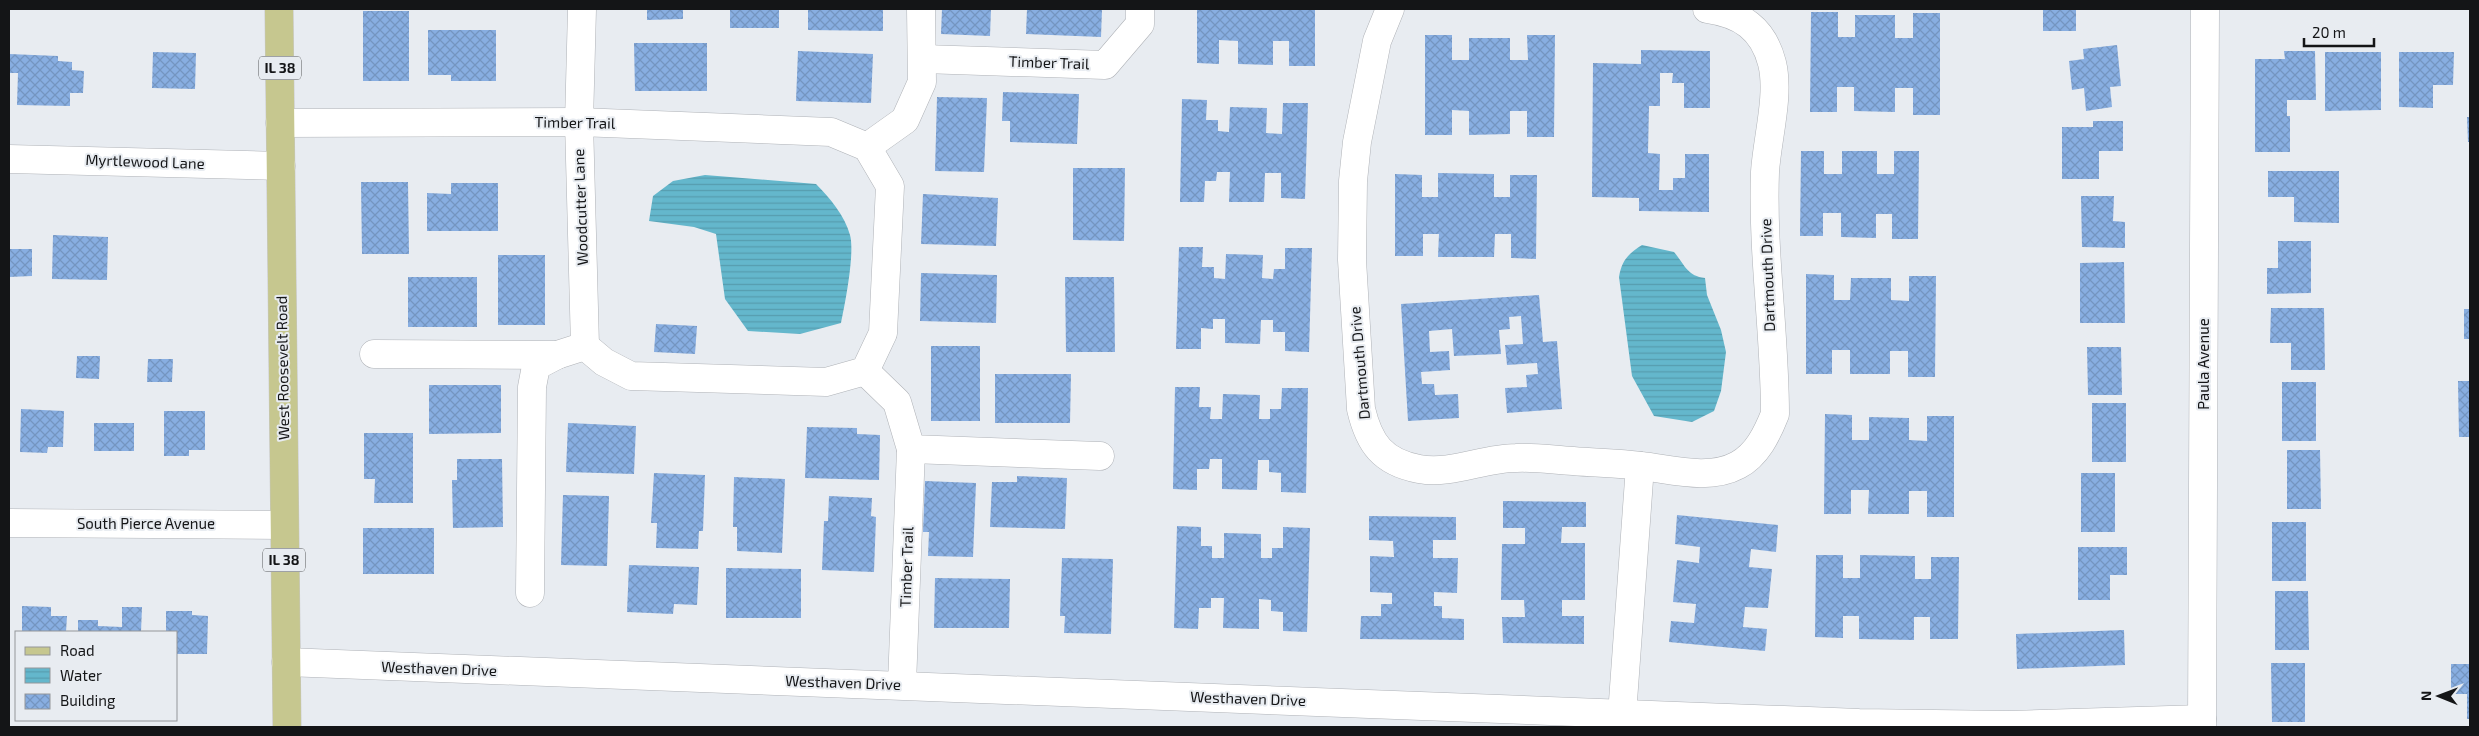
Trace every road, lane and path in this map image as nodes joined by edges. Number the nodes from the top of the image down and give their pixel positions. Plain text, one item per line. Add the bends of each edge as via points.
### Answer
1 (280, 9) edge
2 (582, 9) edge
3 (921, 9) edge
4 (1140, 9) edge
5 (1390, 9) edge
6 (1707, 9) edge
7 (2205, 9) edge
8 (923, 59) junction
9 (280, 122) junction
10 (579, 122) junction
11 (868, 147) junction
12 (9, 158) edge
13 (281, 166) junction
14 (585, 346) junction
15 (374, 354) dead end
16 (557, 354) junction
17 (865, 371) junction
18 (911, 449) junction
19 (1100, 456) dead end
20 (1640, 466) junction
21 (9, 523) edge
22 (284, 525) junction
23 (530, 593) dead end
24 (286, 662) junction
25 (902, 684) junction
26 (1622, 715) junction
27 (2202, 723) edge
28 (1859, 725) edge
29 (287, 727) edge

1 - 9 main road, West Roosevelt Road / IL 38
2 - 10 street, Woodcutter Lane
3 - 8 street
4 - 8 street, Timber Trail via 1140,24 1105,65
5 - 20 street, Dartmouth Drive via 1377,41 1357,142 1353,181 1353,271 1361,409 1366,432 1379,451 1396,462 1418,469 1442,471 1497,458
6 - 20 street, Dartmouth Drive via 1738,16 1754,28 1772,63 1774,83 1765,215 1774,414 1767,435 1738,465 1717,472
7 - 27 street, Paula Avenue
8 - 11 street via 922,82 905,120
9 - 10 street, Timber Trail
9 - 13 main road, West Roosevelt Road / IL 38
10 - 11 street, Timber Trail via 831,132
10 - 14 street, Woodcutter Lane
11 - 17 street via 890,186 883,333
12 - 13 street, Myrtlewood Lane
13 - 22 main road, West Roosevelt Road / IL 38
14 - 16 street
14 - 17 street via 604,362 631,376 826,382
15 - 16 street
16 - 23 street via 536,366 532,387
17 - 18 street, Timber Trail via 897,402
18 - 19 street
18 - 25 street, Timber Trail
20 - 26 street
21 - 22 street, South Pierce Avenue
22 - 24 main road, West Roosevelt Road / IL 38
24 - 25 street, Westhaven Drive
24 - 29 main road, West Roosevelt Road / IL 38
25 - 26 street, Westhaven Drive
26 - 28 street, Westhaven Drive
27 - 28 street, Westhaven Drive

